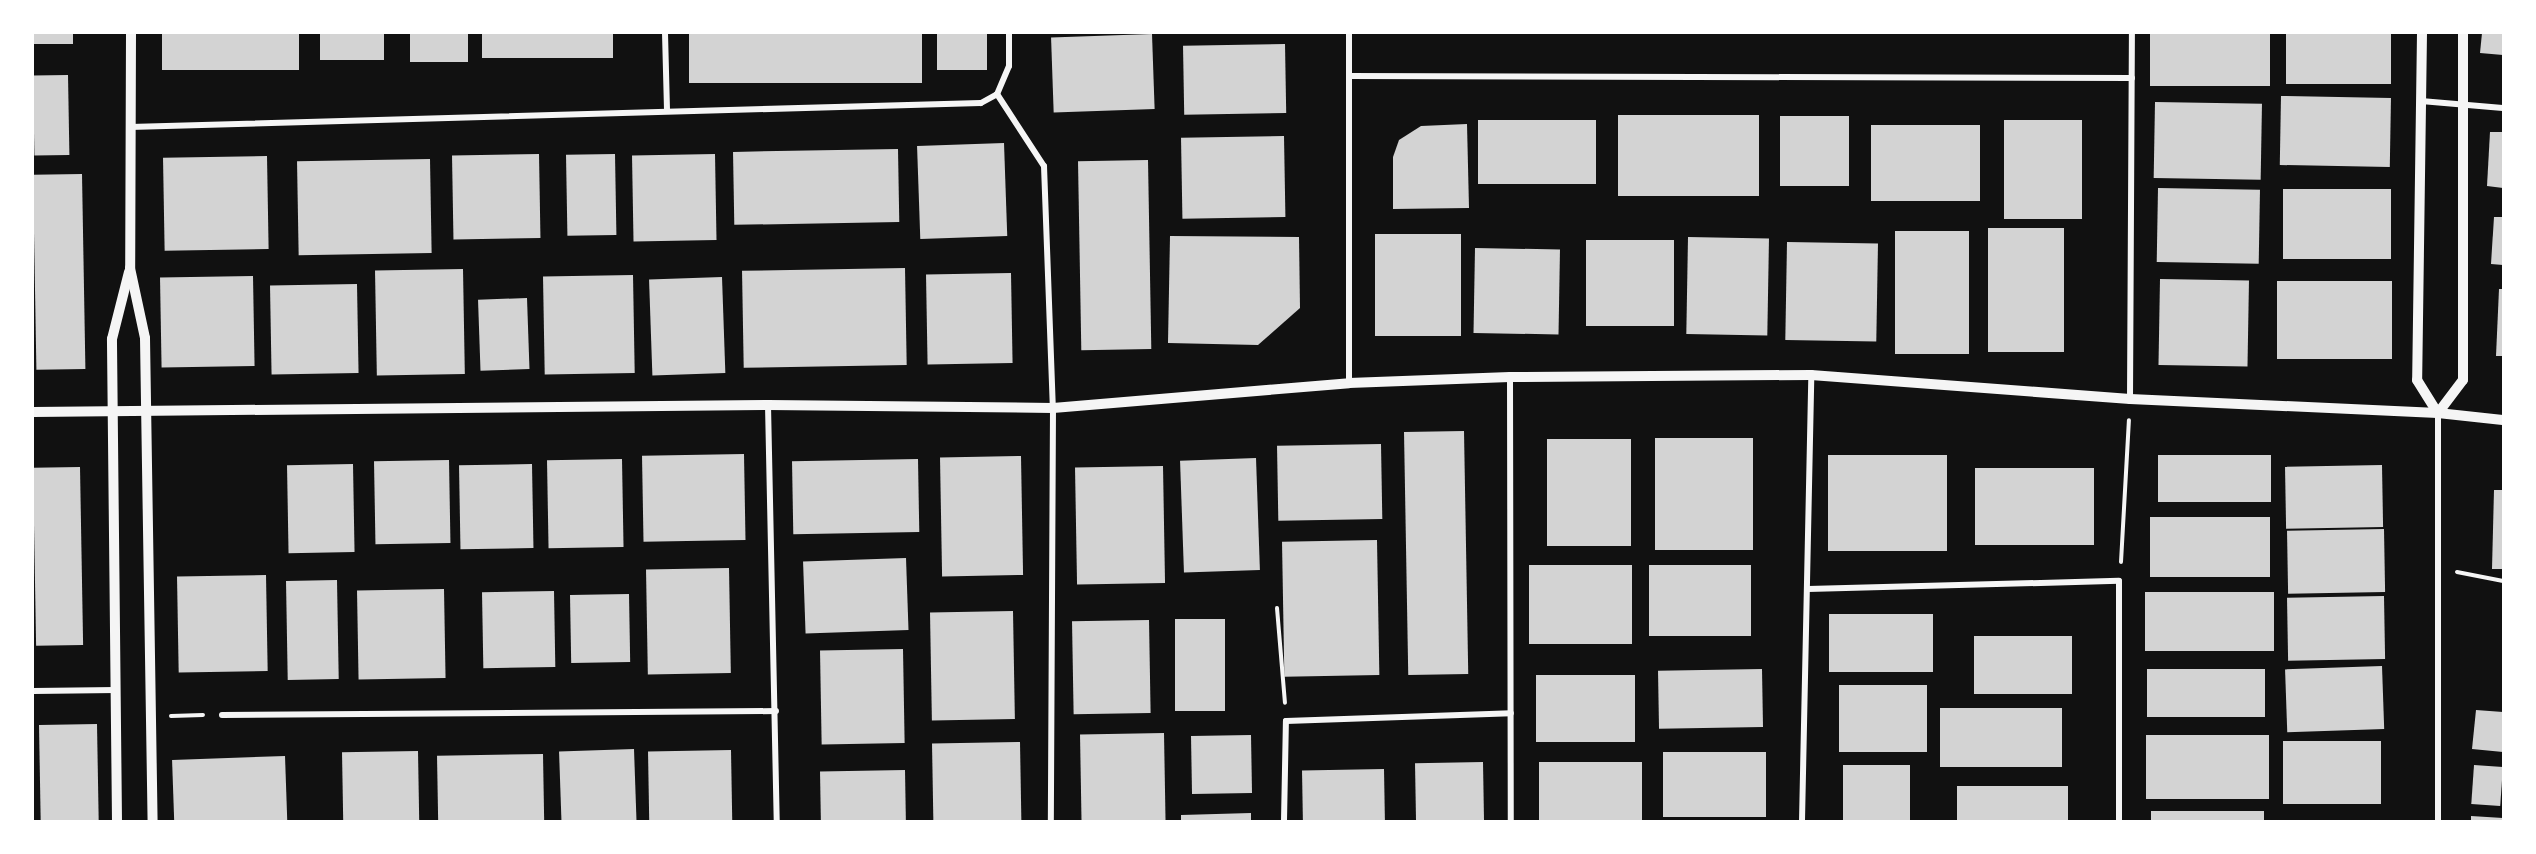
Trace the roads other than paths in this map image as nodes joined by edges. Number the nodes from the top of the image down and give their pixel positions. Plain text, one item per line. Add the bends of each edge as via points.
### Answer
1 (131, 33) edge
2 (665, 33) edge
3 (1009, 33) edge
4 (1349, 33) edge
5 (2132, 33) edge
6 (2422, 33) edge
7 (2463, 33) edge
8 (1349, 76) junction
9 (2132, 78) junction
10 (998, 94) junction
11 (2421, 101) junction
12 (2463, 105) junction
13 (2503, 108) edge
14 (667, 111) junction
15 (130, 127) junction
16 (130, 268) junction
17 (1811, 375) junction
18 (1510, 377) junction
19 (1349, 383) junction
20 (2130, 399) junction
21 (768, 405) junction
22 (1053, 408) junction
23 (115, 410) junction
24 (33, 412) edge
25 (146, 412) junction
26 (2438, 413) junction
27 (2503, 420) edge
28 (1808, 589) junction
29 (116, 690) junction
30 (33, 691) edge
31 (776, 711) junction
32 (1511, 713) junction
33 (222, 715) road end
34 (117, 821) edge
35 (153, 821) edge
36 (777, 821) edge
37 (1051, 821) edge
38 (1284, 821) edge
39 (1511, 821) edge
40 (1802, 821) edge
41 (2119, 821) edge
42 (2438, 821) edge

1 - 15 street
2 - 14 street
3 - 10 street via 1009,66
4 - 8 street
5 - 9 street
6 - 11 street
7 - 12 street
8 - 9 street
8 - 19 street
9 - 20 street
10 - 14 street via 981,103
10 - 22 street via 1044,166
11 - 12 street
11 - 26 street via 2417,380
12 - 13 street
12 - 26 street via 2463,380
14 - 15 street
15 - 16 street
16 - 23 street via 112,339
16 - 25 street via 145,338
17 - 18 street
17 - 20 street
17 - 28 street
18 - 19 street
18 - 32 street
19 - 22 street
20 - 26 street
21 - 22 street
21 - 25 street
21 - 31 street
22 - 37 street
23 - 24 street
23 - 25 street
23 - 29 street
25 - 35 street
26 - 27 street
26 - 42 street
28 - 40 street
28 - 41 street via 2120,580
29 - 30 street
29 - 34 street
31 - 33 street
31 - 36 street
32 - 38 street via 1286,721
32 - 39 street

